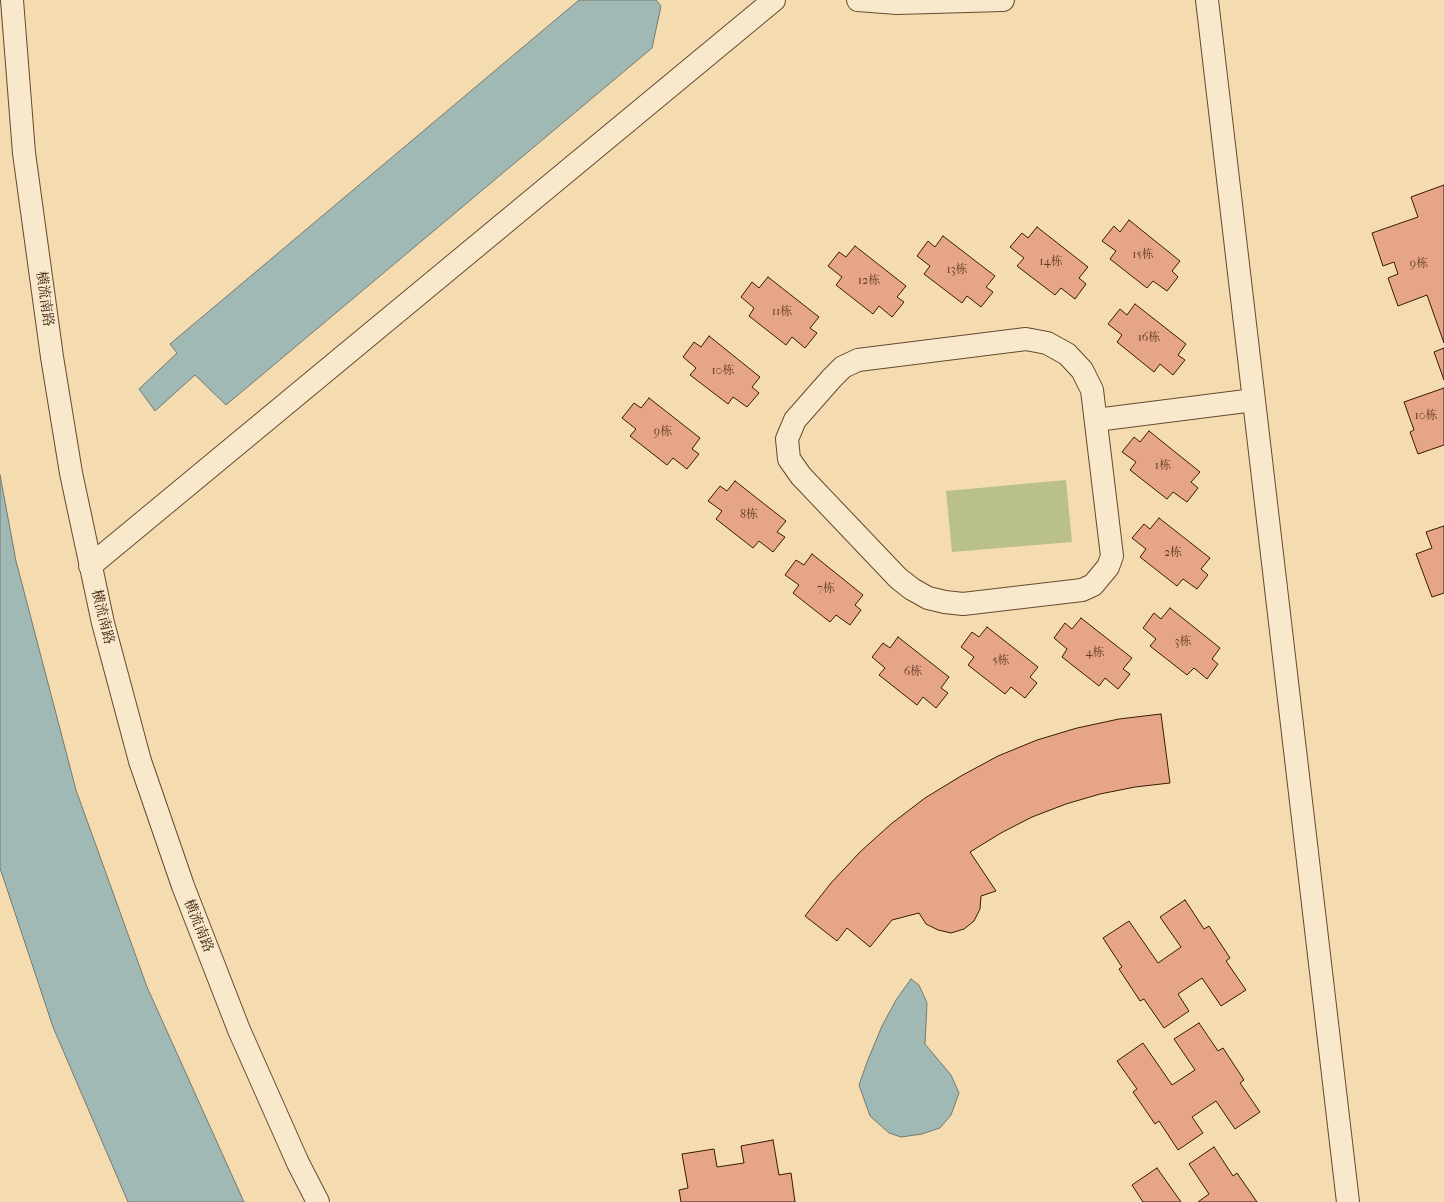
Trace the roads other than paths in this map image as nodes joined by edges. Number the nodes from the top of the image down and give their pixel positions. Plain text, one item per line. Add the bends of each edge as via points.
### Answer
1 (12, 0) edge
2 (774, 0) edge
3 (858, 0) edge
4 (1003, 0) edge
5 (1207, 0) edge
6 (1254, 400) junction
7 (1096, 420) junction
8 (90, 566) junction
9 (318, 1202) edge
10 (1348, 1202) edge

1 - 8 street, 横流南路 via 24,153 50,349
2 - 8 street
3 - 4 street via 897,3
5 - 6 street
6 - 7 street
6 - 10 street
7 - 7 street via 1112,556 1102,577 1082,590 962,604 928,598 898,578 801,476 789,459 787,439 795,420 826,384 843,367 858,360 1026,339 1047,343 1067,354 1082,370 1092,390
8 - 9 street, 横流南路 via 140,761 183,886 239,1030 298,1164

